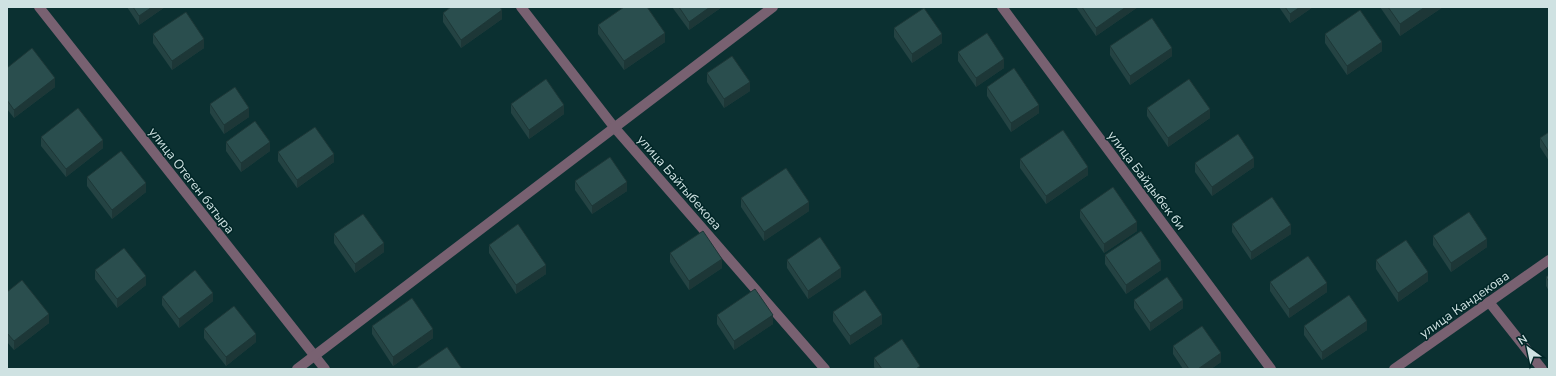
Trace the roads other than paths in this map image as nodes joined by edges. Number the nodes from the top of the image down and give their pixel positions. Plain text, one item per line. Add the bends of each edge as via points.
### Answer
1 (39, 7) edge
2 (521, 7) edge
3 (773, 7) edge
4 (1002, 7) edge
5 (614, 127) junction
6 (1549, 260) edge
7 (1489, 302) junction
8 (314, 355) junction
9 (297, 369) edge
10 (325, 369) edge
11 (826, 369) edge
12 (1271, 369) edge
13 (1394, 369) edge
14 (1542, 369) edge

1 - 8 street, улица Отеген батыра
2 - 5 street, улица Байтыбекова
3 - 5 street
4 - 12 street, улица Байдыбек би
5 - 8 street
5 - 11 street, улица Байтыбекова
6 - 7 street, улица Кандекова
7 - 13 street, улица Кандекова
7 - 14 street
8 - 9 street
8 - 10 street, улица Отеген батыра

